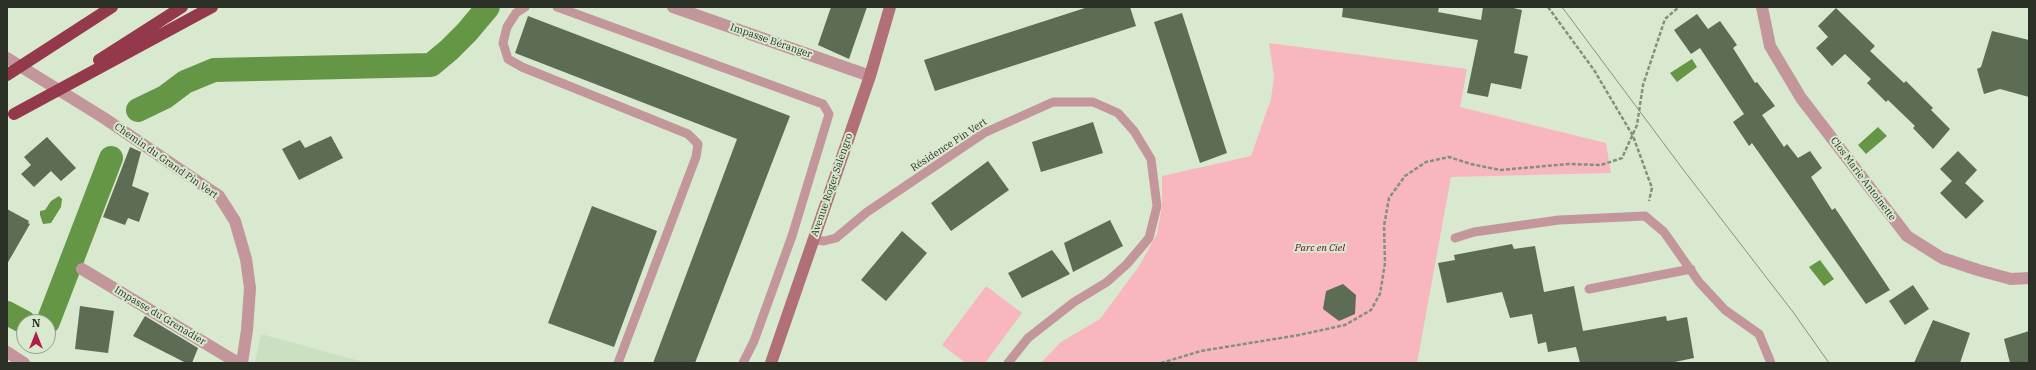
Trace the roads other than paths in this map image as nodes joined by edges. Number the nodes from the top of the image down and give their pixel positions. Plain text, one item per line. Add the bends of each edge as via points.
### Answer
1 (112, 7) edge
2 (182, 7) edge
3 (212, 7) edge
4 (525, 7) edge
5 (557, 7) edge
6 (673, 7) edge
7 (890, 7) edge
8 (1762, 7) edge
9 (7, 58) edge
10 (7, 75) edge
11 (870, 76) junction
12 (11, 116) edge
13 (1455, 238) dead end
14 (813, 240) junction
15 (82, 269) dead end
16 (1691, 270) junction
17 (2029, 278) edge
18 (1589, 289) dead end
19 (7, 352) edge
20 (24, 363) edge
21 (238, 363) edge
22 (242, 363) edge
23 (618, 363) edge
24 (743, 363) edge
25 (771, 363) edge
26 (1008, 363) edge
27 (1771, 363) edge

1 - 10 highway
2 - 12 highway
3 - 12 highway
4 - 23 lane via 516,13 507,27 503,43 508,59 688,134 698,144 696,157
5 - 24 lane via 823,104 829,114 792,236 754,341
6 - 11 street, Impasse Béranger
7 - 11 main road, Avenue Roger Salengro
8 - 17 street, Clos Marie Antoinette via 1770,46 1801,98 1907,236 1942,258 2011,279
9 - 22 street, Chemin du Grand Pin Vert via 104,118 219,196 235,221 246,259 250,288
11 - 14 main road, Avenue Roger Salengro
13 - 16 lane via 1474,232 1559,220 1645,216 1664,232
14 - 25 main road, Avenue Roger Salengro
14 - 26 lane, Résidence Pin Vert via 836,238 867,212 984,133 1053,102 1093,102 1118,113 1134,131 1151,159 1157,206 1149,238 1127,264 1107,282 1074,302 1028,338
15 - 21 street, Impasse du Grenadier
16 - 18 lane
16 - 27 lane via 1698,282 1726,310 1759,334
19 - 20 street

